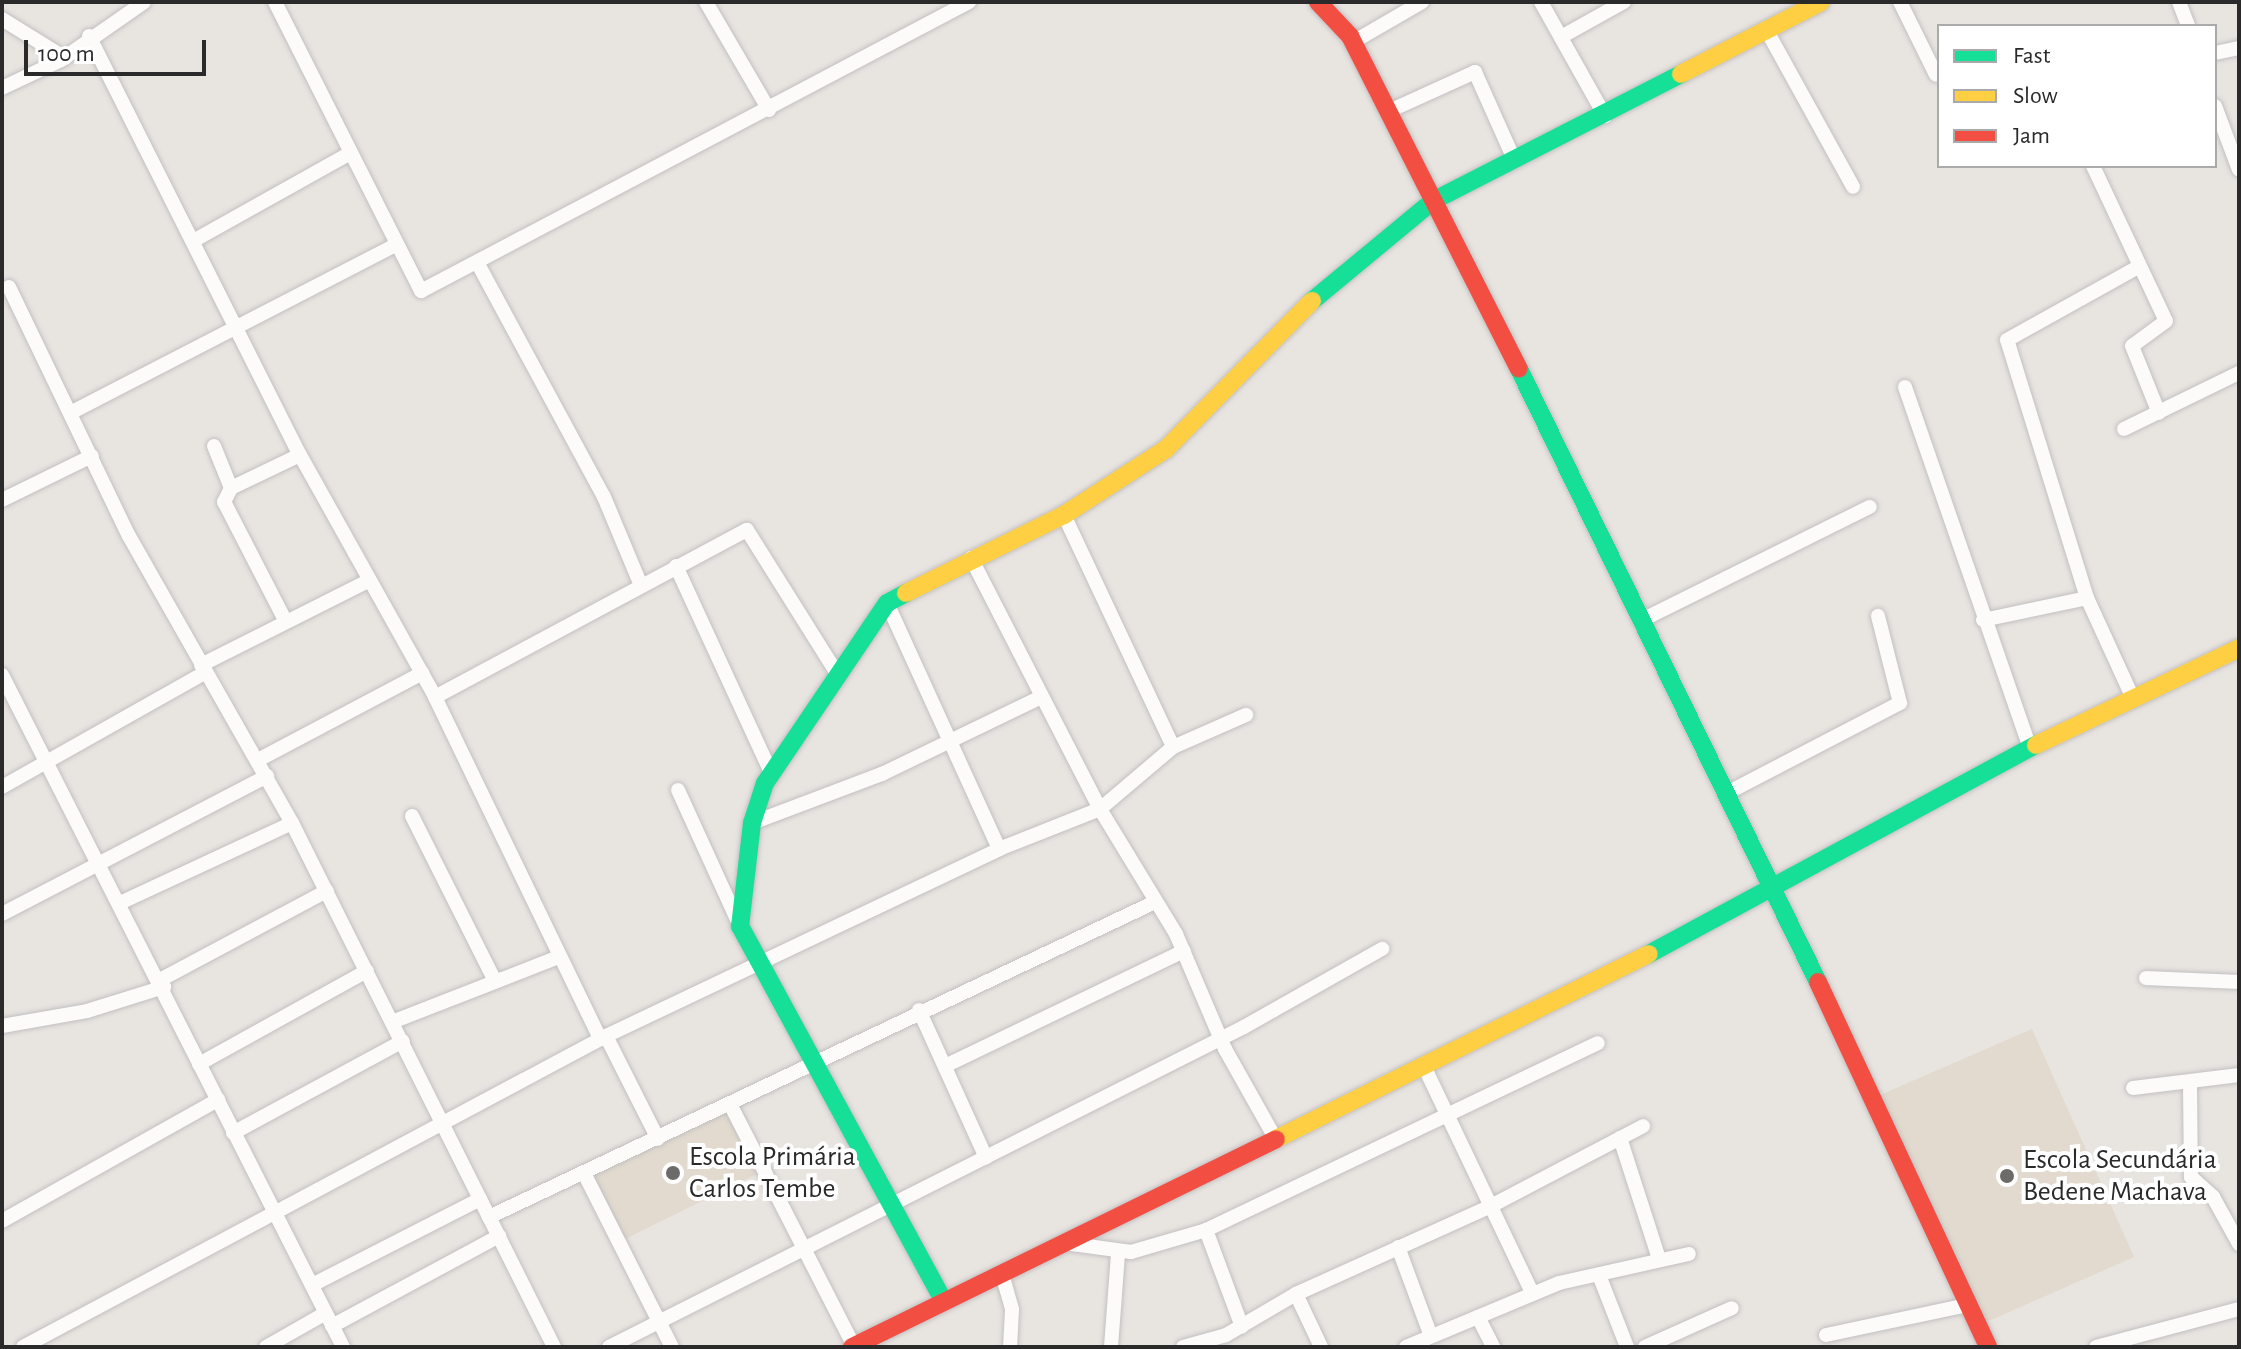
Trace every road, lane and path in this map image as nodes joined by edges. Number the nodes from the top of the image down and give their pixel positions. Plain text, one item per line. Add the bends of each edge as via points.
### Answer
1 (144, 2) edge
2 (275, 2) edge
3 (706, 2) edge
4 (969, 2) edge
5 (1422, 2) edge
6 (1541, 2) edge
7 (1624, 2) edge
8 (1900, 2) edge
9 (2179, 2) edge
10 (1328, 5) edge
11 (1808, 5) edge
12 (2, 19) edge
13 (2187, 24) edge
14 (1767, 31) junction
15 (89, 36) junction
16 (1561, 37) junction
17 (1353, 42) junction
18 (2239, 48) edge
19 (2217, 53) edge
20 (65, 58) junction
21 (1936, 75) dead end
22 (2, 88) edge
23 (769, 110) junction
24 (2217, 111) edge
25 (1387, 112) junction
26 (1605, 116) junction
27 (347, 155) junction
28 (1513, 157) junction
29 (2094, 168) edge
30 (2239, 170) edge
31 (1853, 187) dead end
32 (1433, 201) junction
33 (193, 241) junction
34 (396, 245) junction
35 (478, 264) junction
36 (2138, 267) junction
37 (9, 287) dead end
38 (239, 330) junction
39 (2239, 373) edge
40 (1905, 387) dead end
41 (72, 412) junction
42 (2159, 413) junction
43 (2124, 429) dead end
44 (214, 446) dead end
45 (300, 455) junction
46 (92, 456) junction
47 (231, 488) junction
48 (2, 500) edge
49 (1870, 507) dead end
50 (1064, 515) junction
51 (971, 558) junction
52 (676, 566) junction
53 (368, 581) junction
54 (640, 583) junction
55 (2087, 598) junction
56 (887, 603) junction
57 (1878, 616) dead end
58 (1644, 619) junction
59 (285, 620) junction
60 (1983, 620) junction
61 (2239, 648) edge
62 (204, 669) junction
63 (836, 672) junction
64 (422, 673) junction
65 (2, 675) edge
66 (2131, 694) junction
67 (435, 697) junction
68 (1041, 697) junction
69 (1246, 715) dead end
70 (952, 738) junction
71 (1173, 747) junction
72 (2030, 748) junction
73 (258, 760) junction
74 (49, 764) junction
75 (771, 773) junction
76 (267, 776) junction
77 (2, 787) edge
78 (678, 790) dead end
79 (1727, 793) junction
80 (1100, 809) junction
81 (412, 816) dead end
82 (292, 823) junction
83 (752, 823) junction
84 (999, 849) junction
85 (104, 867) junction
86 (327, 891) junction
87 (1775, 891) junction
88 (122, 902) junction
89 (1155, 902) junction
90 (2, 914) edge
91 (740, 926) junction
92 (1382, 949) dead end
93 (1184, 951) junction
94 (556, 958) junction
95 (762, 959) junction
96 (367, 971) junction
97 (2146, 978) dead end
98 (495, 981) junction
99 (2239, 982) edge
100 (162, 983) junction
101 (919, 1010) junction
102 (392, 1022) junction
103 (2, 1026) edge
104 (603, 1037) junction
105 (1222, 1037) junction
106 (403, 1041) junction
107 (1598, 1043) dead end
108 (816, 1057) junction
109 (199, 1064) junction
110 (1423, 1064) junction
111 (945, 1066) junction
112 (2239, 1075) edge
113 (2190, 1085) junction
114 (2133, 1088) dead end
115 (218, 1100) junction
116 (730, 1104) junction
117 (1447, 1119) junction
118 (444, 1123) junction
119 (1643, 1126) dead end
120 (233, 1133) junction
121 (1274, 1136) junction
122 (1620, 1138) junction
123 (658, 1139) junction
124 (986, 1158) junction
125 (585, 1175) junction
126 (480, 1199) junction
127 (893, 1203) junction
128 (1489, 1207) junction
129 (277, 1213) junction
130 (489, 1217) junction
131 (2, 1221) edge
132 (1206, 1230) junction
133 (499, 1236) junction
134 (1072, 1244) junction
135 (2239, 1244) edge
136 (1398, 1247) junction
137 (804, 1248) junction
138 (1118, 1253) junction
139 (1689, 1254) dead end
140 (1659, 1259) junction
141 (1002, 1274) junction
142 (1599, 1275) junction
143 (312, 1285) junction
144 (1532, 1293) junction
145 (1296, 1294) junction
146 (944, 1301) junction
147 (1967, 1305) junction
148 (1732, 1308) dead end
149 (2239, 1309) edge
150 (1478, 1317) junction
151 (328, 1320) junction
152 (660, 1322) junction
153 (1242, 1327) junction
154 (1826, 1335) dead end
155 (1431, 1336) junction
156 (1681, 1340) edge
157 (23, 1347) edge
158 (266, 1347) edge
159 (343, 1347) edge
160 (554, 1347) edge
161 (609, 1347) edge
162 (672, 1347) edge
163 (854, 1347) edge
164 (1010, 1347) edge
165 (1111, 1347) edge
166 (1183, 1347) edge
167 (1321, 1347) edge
168 (1406, 1347) edge
169 (1493, 1347) edge
170 (1627, 1347) edge
171 (1645, 1347) edge
172 (1988, 1347) edge
173 (2096, 1347) edge

1 - 15 street
2 - 27 street
3 - 23 street
4 - 23 street
5 - 17 street
6 - 16 street
7 - 16 street
8 - 21 street
9 - 13 street
10 - 17 street
11 - 14 street
12 - 20 street
14 - 26 street
14 - 31 street
15 - 20 street
15 - 33 street
16 - 26 street
17 - 25 street
18 - 19 street
20 - 22 street
23 - 35 street
24 - 30 street
25 - 28 street via 1475,72
25 - 32 street
26 - 28 street
27 - 33 street
27 - 34 street
28 - 32 street
29 - 36 street
32 - 50 street via 1324,288 1166,449
32 - 58 street
33 - 38 street
34 - 35 street via 421,291
34 - 38 street
35 - 54 street via 604,497
36 - 42 street via 2166,321 2132,346
36 - 55 street via 2007,340
37 - 41 street
38 - 41 street
38 - 45 street
39 - 42 street
40 - 60 street
41 - 46 street
42 - 43 street
44 - 47 street
45 - 47 street
45 - 53 street
46 - 48 street
46 - 62 street
47 - 59 street via 224,502
49 - 58 street
50 - 51 street
50 - 71 street
51 - 56 street
51 - 68 street
52 - 54 street
52 - 63 street via 747,530
52 - 75 street
53 - 59 street
53 - 64 street
54 - 67 street
55 - 60 street
55 - 66 street
56 - 63 street
56 - 70 street
57 - 79 street via 1900,703
58 - 79 street
59 - 62 street
60 - 72 street
61 - 66 street
62 - 73 street
62 - 74 street
63 - 75 street
64 - 67 street
64 - 73 street
65 - 74 street
66 - 72 street
67 - 94 street
68 - 70 street
68 - 80 street
69 - 71 street
70 - 83 street via 882,774
70 - 84 street
71 - 80 street
72 - 87 street
73 - 76 street
74 - 77 street
74 - 85 street
75 - 83 street
76 - 82 street
76 - 85 street
78 - 91 street
79 - 87 street
80 - 84 street
80 - 89 street
81 - 98 street
82 - 86 street
82 - 88 street
83 - 91 street
84 - 95 street
85 - 88 street
85 - 90 street
86 - 96 street
86 - 100 street
87 - 110 street
87 - 147 street
88 - 100 street
89 - 93 street
89 - 101 street
91 - 95 street
92 - 105 street
93 - 105 street
93 - 111 street
94 - 98 street
94 - 104 street
95 - 104 street
95 - 108 street
96 - 102 street
96 - 109 street
97 - 99 street
98 - 102 street
100 - 103 street via 87,1011
100 - 109 street
101 - 108 street
101 - 111 street
102 - 106 street
104 - 118 street
104 - 123 street
105 - 121 street
105 - 124 street
106 - 118 street
106 - 120 street
107 - 117 street
108 - 116 street
108 - 127 street
109 - 115 street
110 - 117 street
110 - 121 street
111 - 124 street
112 - 113 street
113 - 114 street
113 - 135 street via 2193,1183 2213,1197
115 - 120 street
115 - 131 street
116 - 123 street
116 - 137 street
117 - 128 street
117 - 132 street
118 - 126 street
118 - 129 street
119 - 122 street
120 - 129 street
121 - 134 street
122 - 128 street
122 - 140 street
123 - 125 street
124 - 127 street
125 - 130 street
125 - 152 street
126 - 130 street
126 - 143 street
127 - 137 street
127 - 146 street
128 - 136 street
128 - 144 street
129 - 143 street
129 - 157 street
130 - 133 street
132 - 138 street
132 - 153 street
133 - 151 street
133 - 160 street
134 - 138 street
134 - 141 street
136 - 145 street
136 - 155 street
137 - 152 street
137 - 163 street
138 - 165 street
139 - 140 street
140 - 142 street
141 - 146 street
141 - 164 street via 1012,1310
142 - 144 street
142 - 170 street
143 - 151 street
144 - 150 street
145 - 153 street
145 - 167 street
146 - 163 street
147 - 154 street
147 - 172 street
148 - 156 street
149 - 173 street
150 - 155 street
150 - 169 street
151 - 158 street
151 - 159 street
152 - 161 street
152 - 162 street
153 - 166 street
155 - 168 street
156 - 171 street

